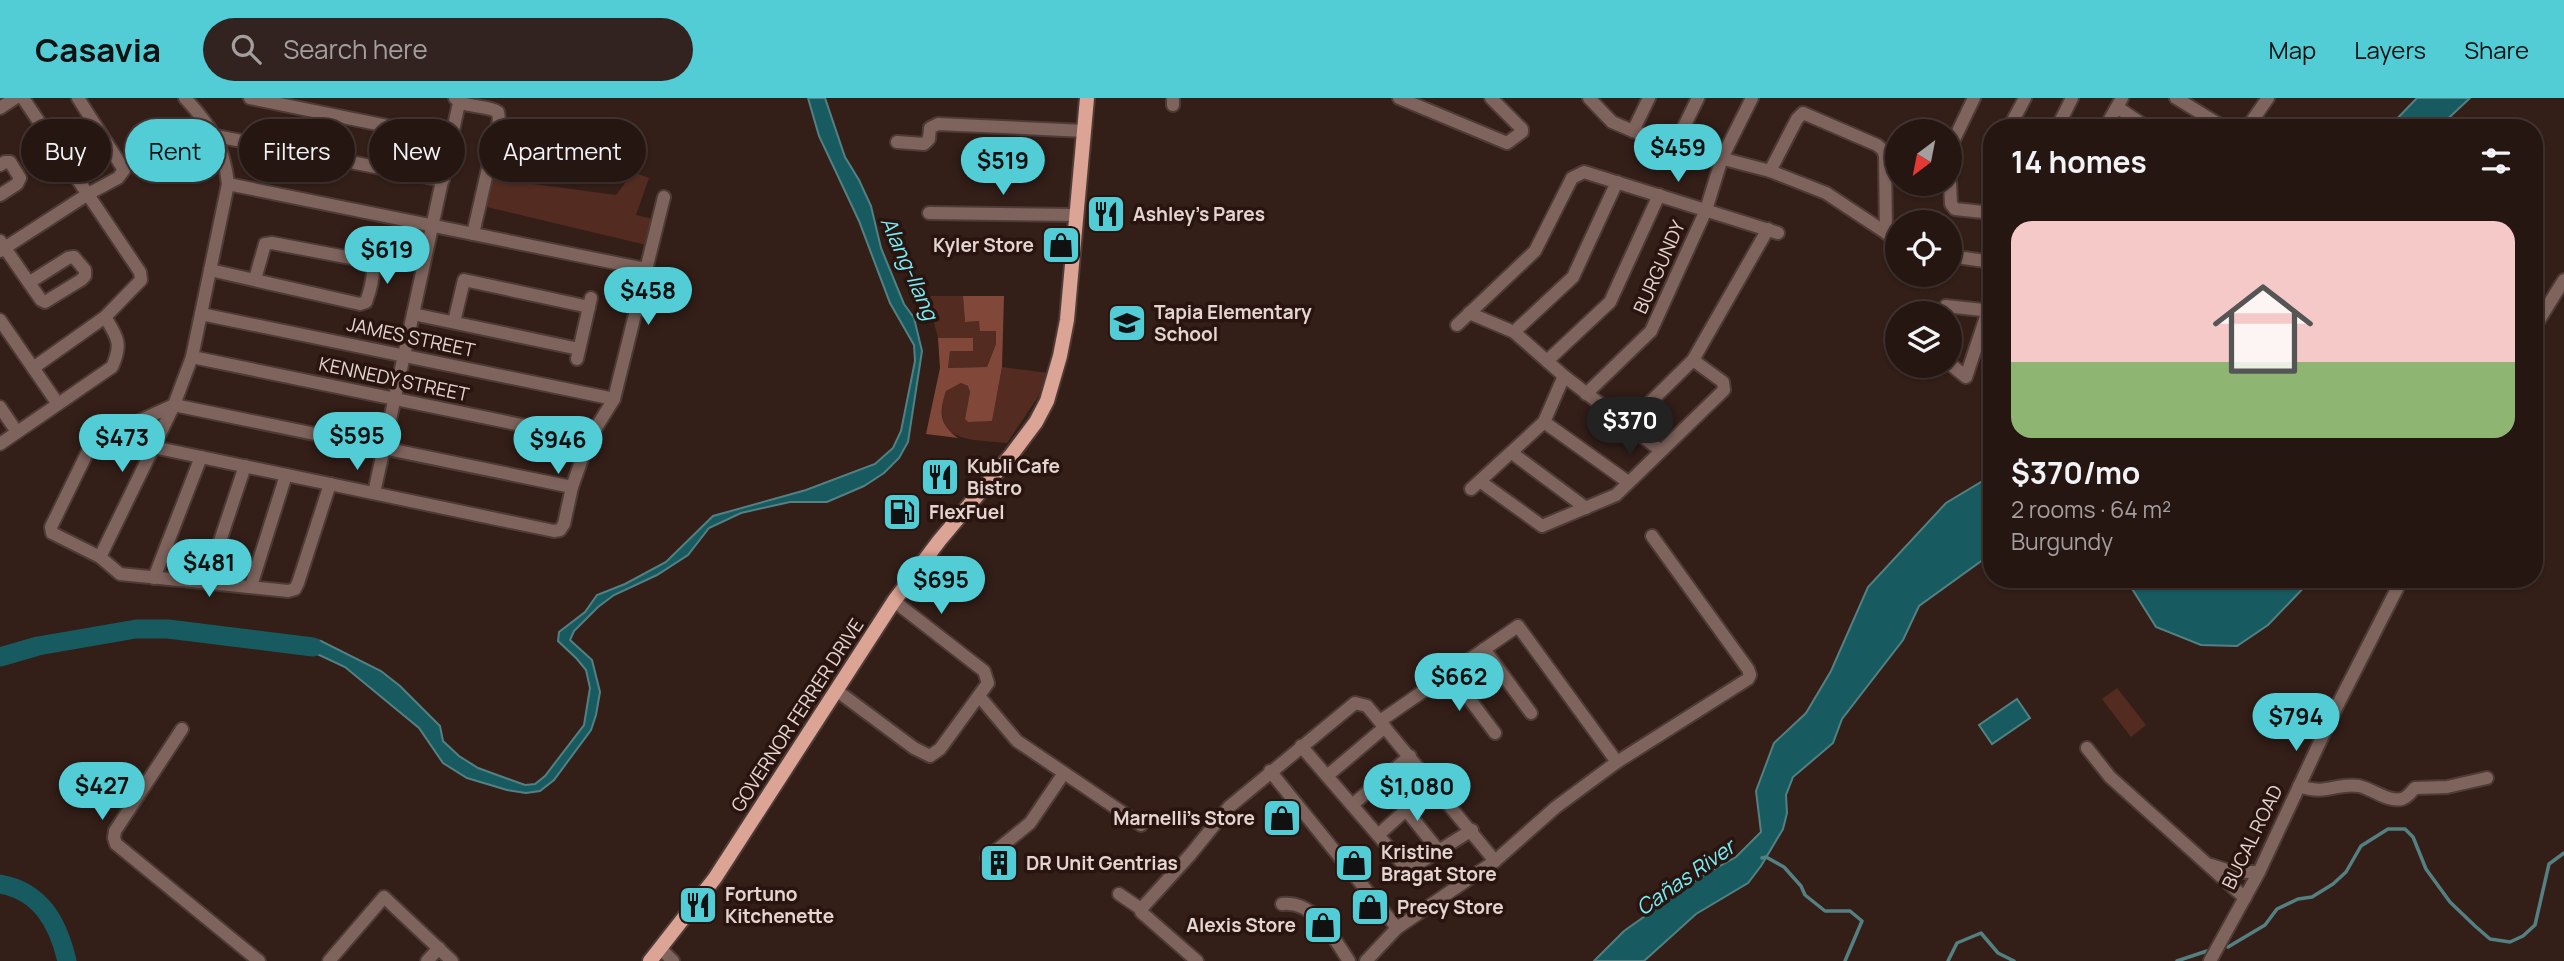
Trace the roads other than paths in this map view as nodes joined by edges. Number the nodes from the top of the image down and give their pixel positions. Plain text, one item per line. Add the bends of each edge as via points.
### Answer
1 (15, 98) edge
2 (23, 98) edge
3 (78, 98) edge
4 (185, 98) edge
5 (250, 98) edge
6 (1087, 98) edge
7 (1399, 98) edge
8 (1491, 98) edge
9 (1649, 98) edge
10 (1698, 98) edge
11 (1752, 98) edge
12 (1974, 98) edge
13 (2025, 98) edge
14 (2072, 98) edge
15 (2176, 98) edge
16 (2267, 98) edge
17 (457, 100) edge
18 (1595, 101) edge
19 (2120, 103) edge
20 (0, 108) edge
21 (202, 119) edge
22 (455, 119) edge
23 (2014, 119) edge
24 (2062, 119) edge
25 (2110, 119) edge
26 (2138, 119) edge
27 (2210, 119) edge
28 (2253, 119) edge
29 (369, 122) edge
30 (1962, 123) edge
31 (1085, 131) junction
32 (1633, 131) junction
33 (225, 138) edge
34 (897, 142) dead end
35 (1675, 145) junction
36 (225, 158) edge
37 (1723, 158) junction
38 (0, 165) edge
39 (369, 166) edge
40 (1770, 171) junction
41 (443, 182) edge
42 (1617, 182) junction
43 (228, 184) junction
44 (88, 194) junction
45 (0, 195) edge
46 (1659, 195) junction
47 (1951, 196) edge
48 (663, 197) dead end
49 (1706, 210) junction
50 (1889, 210) edge
51 (929, 212) dead end
52 (1983, 212) edge
53 (1075, 215) junction
54 (432, 226) junction
55 (1885, 233) edge
56 (473, 234) junction
57 (2, 247) edge
58 (1962, 258) edge
59 (1983, 261) edge
60 (645, 269) junction
61 (210, 270) junction
62 (255, 279) junction
63 (2564, 280) edge
64 (30, 282) dead end
65 (1962, 308) edge
66 (1983, 310) edge
67 (1469, 313) junction
68 (201, 314) junction
69 (413, 314) junction
70 (2543, 314) edge
71 (105, 317) junction
72 (0, 320) edge
73 (454, 322) junction
74 (1457, 325) dead end
75 (1983, 330) edge
76 (1514, 332) junction
77 (192, 356) junction
78 (404, 356) junction
79 (1693, 360) junction
80 (1547, 361) junction
81 (33, 368) junction
82 (1962, 373) edge
83 (1564, 376) junction
84 (1586, 394) junction
85 (395, 399) junction
86 (614, 399) junction
87 (58, 404) junction
88 (174, 405) junction
89 (0, 407) edge
90 (1545, 422) junction
91 (1627, 425) junction
92 (17, 432) junction
93 (589, 439) junction
94 (0, 444) edge
95 (153, 447) junction
96 (384, 448) junction
97 (1660, 450) junction
98 (1512, 453) junction
99 (201, 457) junction
100 (245, 466) junction
101 (286, 475) junction
102 (1628, 482) junction
103 (330, 484) junction
104 (572, 487) junction
105 (374, 493) junction
106 (1586, 508) junction
107 (1653, 536) dead end
108 (100, 557) junction
109 (154, 578) junction
110 (206, 583) junction
111 (251, 586) junction
112 (2398, 588) edge
113 (894, 601) junction
114 (1484, 649) junction
115 (1450, 673) junction
116 (836, 690) junction
117 (978, 696) junction
118 (1531, 713) dead end
119 (1382, 724) junction
120 (182, 729) dead end
121 (1495, 733) dead end
122 (1301, 746) junction
123 (2087, 748) dead end
124 (1410, 756) junction
125 (1616, 762) junction
126 (1270, 771) junction
127 (1064, 772) junction
128 (1327, 776) junction
129 (2487, 778) dead end
130 (1434, 785) junction
131 (2299, 786) junction
132 (1352, 805) junction
133 (1406, 810) junction
134 (1141, 825) dead end
135 (1472, 830) junction
136 (1378, 835) junction
137 (1439, 851) junction
138 (986, 858) dead end
139 (1495, 861) junction
140 (2205, 863) junction
141 (2259, 872) junction
142 (1119, 894) dead end
143 (2245, 898) junction
144 (1282, 904) dead end
145 (1141, 909) junction
146 (1397, 928) junction
147 (439, 948) junction
148 (660, 948) junction
149 (255, 960) edge
150 (329, 961) edge
151 (427, 961) edge
152 (452, 961) edge
153 (650, 961) edge
154 (673, 961) edge
155 (1197, 961) edge
156 (1349, 961) edge
157 (1366, 961) edge
158 (2210, 961) edge

1 - 20 street
2 - 44 street
3 - 44 street via 124,170
4 - 21 street
5 - 29 street
6 - 31 main road, GOVERNOR FERRER DRIVE
7 - 8 street via 1507,143 1522,132
9 - 32 street
10 - 35 street
11 - 37 street, BURGUNDY
12 - 30 street
13 - 23 street
14 - 24 street
15 - 27 street
16 - 28 street
17 - 22 street
17 - 56 street via 492,109 499,120
18 - 32 street via 1612,122
19 - 25 street
19 - 26 street
31 - 34 street via 938,124 930,128 924,144
31 - 53 main road, GOVERNOR FERRER DRIVE
32 - 35 street
33 - 39 street
35 - 37 street
36 - 43 street
37 - 40 street
37 - 49 street, BURGUNDY
38 - 45 street via 10,162 20,178
40 - 50 street via 1803,113 1884,150
40 - 55 street via 1826,193
41 - 54 street
42 - 46 street
42 - 67 street via 1584,172 1572,178 1535,251
42 - 76 street via 1573,277
43 - 54 street
43 - 61 street
44 - 57 street
44 - 71 street via 140,272 136,287
46 - 49 street
46 - 80 street via 1609,302
47 - 52 street via 1955,209
48 - 60 street
49 - 79 street via 1773,231
49 - 84 street, BURGUNDY via 1651,331
51 - 53 street
53 - 113 main road, GOVERNOR FERRER DRIVE via 1067,320 1047,401 1021,443
54 - 56 street
54 - 69 street
56 - 60 street
57 - 64 street
58 - 59 street
60 - 86 street
61 - 62 street
61 - 68 street
62 - 62 street via 360,304 366,302 374,270 367,261 272,243 262,250
63 - 70 street
65 - 66 street
67 - 74 street
67 - 76 street
68 - 77 street
68 - 78 street, JAMES STREET
69 - 73 street
69 - 78 street
71 - 81 street
71 - 87 street via 119,341 112,367
72 - 81 street
73 - 73 street via 464,280 590,303 578,354
75 - 82 street via 1966,376
76 - 80 street
77 - 85 street, KENNEDY STREET
77 - 88 street
78 - 85 street
78 - 86 street, JAMES STREET
79 - 91 street
79 - 97 street via 1723,382 1724,390
80 - 83 street
81 - 87 street
83 - 84 street
83 - 90 street
84 - 91 street
85 - 93 street, KENNEDY STREET
85 - 96 street
86 - 93 street
87 - 92 street
88 - 95 street
88 - 96 street
88 - 108 street via 100,439 89,449 51,527 55,536
89 - 92 street
90 - 98 street
90 - 102 street
91 - 97 street
92 - 94 street
93 - 104 street
95 - 99 street
95 - 108 street
96 - 104 street
96 - 105 street
97 - 102 street
98 - 106 street
98 - 106 street via 1476,486 1542,526
99 - 100 street
99 - 109 street
100 - 101 street
100 - 110 street
101 - 103 street
101 - 111 street
102 - 106 street via 1616,495
103 - 105 street
103 - 111 street via 295,589
104 - 105 street via 564,524 554,531
107 - 125 street via 1750,675
108 - 109 street via 120,574
109 - 110 street
110 - 111 street
112 - 131 street, BUCAL ROAD
113 - 116 main road, GOVERNOR FERRER DRIVE
113 - 117 street via 984,671 988,683
114 - 115 street
114 - 118 street
114 - 125 street via 1518,626
115 - 119 street
115 - 121 street
116 - 117 street via 930,756 940,750
116 - 148 main road, GOVERNOR FERRER DRIVE via 715,878
117 - 127 street via 1017,741
119 - 122 street via 1367,706 1354,703
119 - 124 street
119 - 128 street
120 - 149 street via 114,838
122 - 126 street
122 - 128 street
123 - 140 street via 2110,778
124 - 130 street
124 - 132 street
125 - 139 street
126 - 145 street via 1229,807
126 - 146 street
127 - 134 street
127 - 138 street via 1030,823
128 - 132 street
129 - 131 street via 2415,788 2402,799 2356,785 2319,791
130 - 133 street
130 - 135 street
131 - 141 street, BUCAL ROAD
132 - 136 street
133 - 136 street
133 - 137 street
135 - 137 street
135 - 139 street
136 - 137 street via 1408,870
139 - 146 street
140 - 141 street via 2233,872
140 - 143 street
141 - 143 street, BUCAL ROAD
142 - 145 street
143 - 158 street, BUCAL ROAD
144 - 156 street via 1292,902 1311,912
145 - 155 street
146 - 157 street
147 - 150 street via 384,897
147 - 151 street
147 - 152 street
148 - 153 main road, GOVERNOR FERRER DRIVE
148 - 154 street

